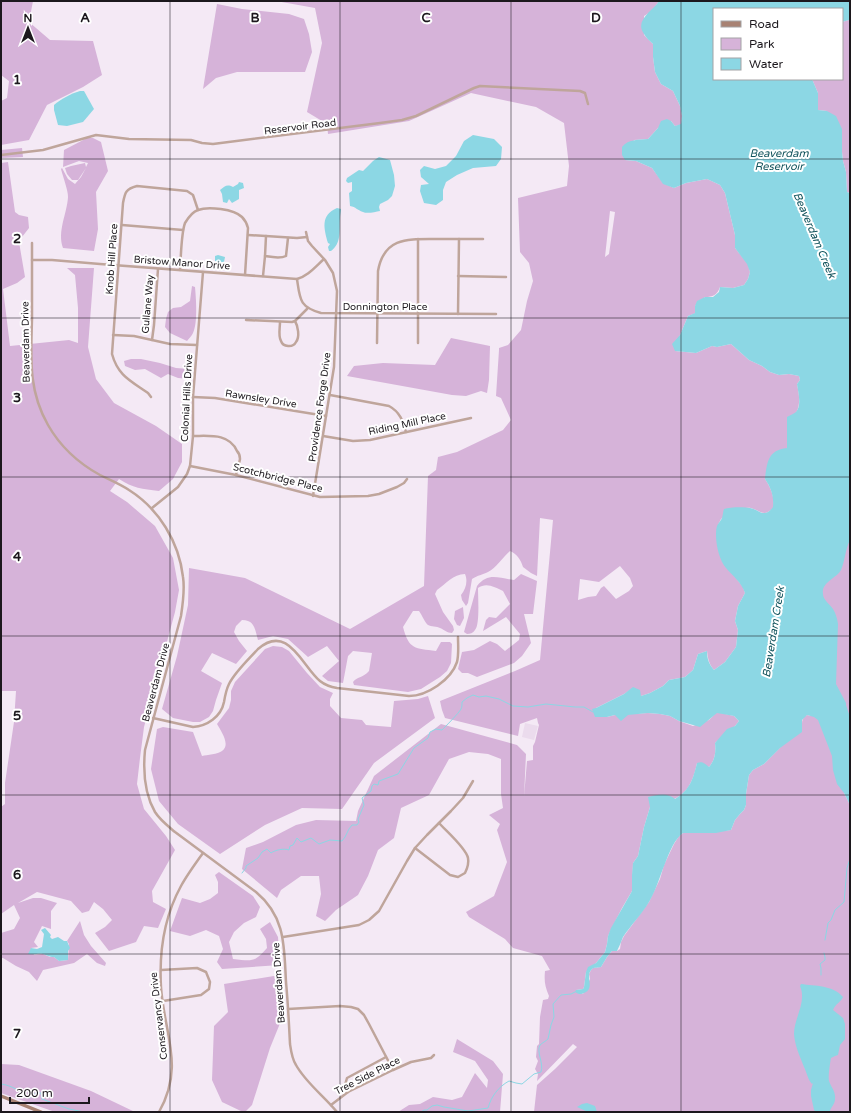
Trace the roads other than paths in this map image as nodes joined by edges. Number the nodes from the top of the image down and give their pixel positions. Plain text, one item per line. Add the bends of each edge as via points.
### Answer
1 (588, 104) dead end
2 (1, 155) edge
3 (198, 210) junction
4 (122, 224) junction
5 (183, 230) junction
6 (306, 232) dead end
7 (248, 234) junction
8 (266, 236) junction
9 (307, 237) junction
10 (288, 238) junction
11 (418, 239) junction
12 (459, 239) junction
13 (483, 240) dead end
14 (32, 243) dead end
15 (265, 256) junction
16 (324, 259) junction
17 (32, 260) junction
18 (119, 265) junction
19 (158, 269) junction
20 (180, 270) junction
21 (203, 272) junction
22 (245, 275) junction
23 (263, 276) junction
24 (458, 276) junction
25 (506, 277) dead end
26 (297, 279) junction
27 (307, 309) junction
28 (336, 313) junction
29 (378, 314) junction
30 (418, 314) junction
31 (458, 314) junction
32 (496, 314) dead end
33 (246, 320) dead end
34 (296, 321) junction
35 (280, 322) junction
36 (113, 335) junction
37 (152, 340) junction
38 (377, 343) dead end
39 (418, 343) dead end
40 (197, 345) junction
41 (330, 395) junction
42 (151, 397) dead end
43 (193, 397) junction
44 (326, 416) junction
45 (471, 418) dead end
46 (406, 432) junction
47 (193, 436) junction
48 (323, 436) junction
49 (190, 466) junction
50 (236, 475) junction
51 (406, 479) dead end
52 (314, 496) junction
53 (152, 508) junction
54 (458, 637) dead end
55 (153, 718) junction
56 (473, 781) dead end
57 (439, 823) junction
58 (415, 848) junction
59 (202, 853) junction
60 (283, 937) junction
61 (161, 970) junction
62 (163, 1002) junction
63 (288, 1009) junction
64 (434, 1055) dead end
65 (386, 1057) junction
66 (393, 1070) junction
67 (348, 1092) junction
68 (1, 1096) edge
69 (330, 1104) junction
70 (41, 1112) edge
71 (159, 1112) edge
72 (337, 1112) edge

1 - 2 street, Reservoir Road via 585,93 580,91 480,86 416,116 395,121 213,144 190,140 129,139 96,135 43,150
3 - 4 street, Knob Hill Place via 193,195 187,191 137,186 125,194
3 - 5 street via 191,214
3 - 7 street via 212,208 237,213 244,218
4 - 5 street
4 - 18 street, Knob Hill Place
5 - 20 street
6 - 9 street, Providence Forge Drive
7 - 8 street
7 - 22 street
8 - 10 street
8 - 15 street
9 - 10 street
9 - 16 street, Providence Forge Drive
10 - 15 street via 286,256
11 - 12 street
11 - 29 street via 398,242 383,257 378,271
11 - 30 street
12 - 13 street
12 - 24 street
14 - 17 street, Beaverdam Drive
15 - 23 street
16 - 26 street
16 - 28 street, Providence Forge Drive via 335,281
17 - 18 street, Bristow Manor Drive
17 - 53 street, Beaverdam Drive via 31,364 35,391 43,414 57,438 84,466 130,490
18 - 19 street, Bristow Manor Drive
18 - 36 street, Knob Hill Place
19 - 20 street, Bristow Manor Drive
19 - 37 street, Gullane Way
20 - 21 street, Bristow Manor Drive
21 - 22 street, Bristow Manor Drive
21 - 40 street, Colonial Hills Drive
22 - 23 street, Bristow Manor Drive
23 - 26 street, Bristow Manor Drive
24 - 25 street
24 - 31 street
26 - 27 street via 299,295
27 - 28 street, Donnington Place via 320,313
27 - 34 street
28 - 29 street, Donnington Place
28 - 41 street, Providence Forge Drive via 335,356
29 - 30 street, Donnington Place
29 - 38 street
30 - 31 street, Donnington Place
30 - 39 street
31 - 32 street, Donnington Place
33 - 35 street
34 - 35 street
34 - 35 street via 298,340 290,346 281,342
36 - 37 street
36 - 42 street, Knob Hill Place via 112,354 120,372
37 - 40 street
40 - 43 street, Colonial Hills Drive
41 - 44 street, Providence Forge Drive
41 - 46 street via 389,406 404,422
43 - 44 street, Rawnsley Drive via 215,398
43 - 47 street, Colonial Hills Drive
44 - 48 street, Providence Forge Drive
45 - 46 street, Riding Mill Place
46 - 48 street, Riding Mill Place via 363,441
47 - 49 street, Colonial Hills Drive
47 - 50 street via 222,437 234,444 240,458
48 - 52 street, Providence Forge Drive
49 - 50 street, Scotchbridge Place
49 - 53 street, Colonial Hills Drive via 178,487
50 - 52 street, Scotchbridge Place
51 - 52 street, Scotchbridge Place via 404,483 380,494
53 - 55 street, Beaverdam Drive via 173,540 180,560 184,596 181,616
54 - 55 street via 458,656 452,672 431,690 416,696 326,685 290,646 274,641 263,644 232,679 226,689 223,707 212,721 193,727
55 - 59 street, Beaverdam Drive via 144,764 144,779 151,802 155,812 164,822
56 - 57 street via 463,798
57 - 58 street
57 - 58 street via 464,850 468,858 465,874 458,877 450,875
58 - 60 street via 379,911 369,920 359,925
59 - 60 street, Beaverdam Drive via 265,899 276,916
59 - 61 street, Conservancy Drive via 180,888 167,922
60 - 63 street, Beaverdam Drive
61 - 62 street, Conservancy Drive
61 - 62 street via 197,968 206,972 210,982 209,989 201,995
62 - 71 street, Conservancy Drive via 172,1052 172,1074 167,1096
63 - 65 street via 340,1006 358,1009 364,1015
63 - 69 street, Beaverdam Drive via 290,1044 295,1064 308,1083
64 - 66 street, Tree Side Place
65 - 66 street
65 - 67 street via 347,1078 345,1085
66 - 67 street, Tree Side Place
67 - 69 street, Tree Side Place
68 - 70 main road
69 - 72 street, Beaverdam Drive

